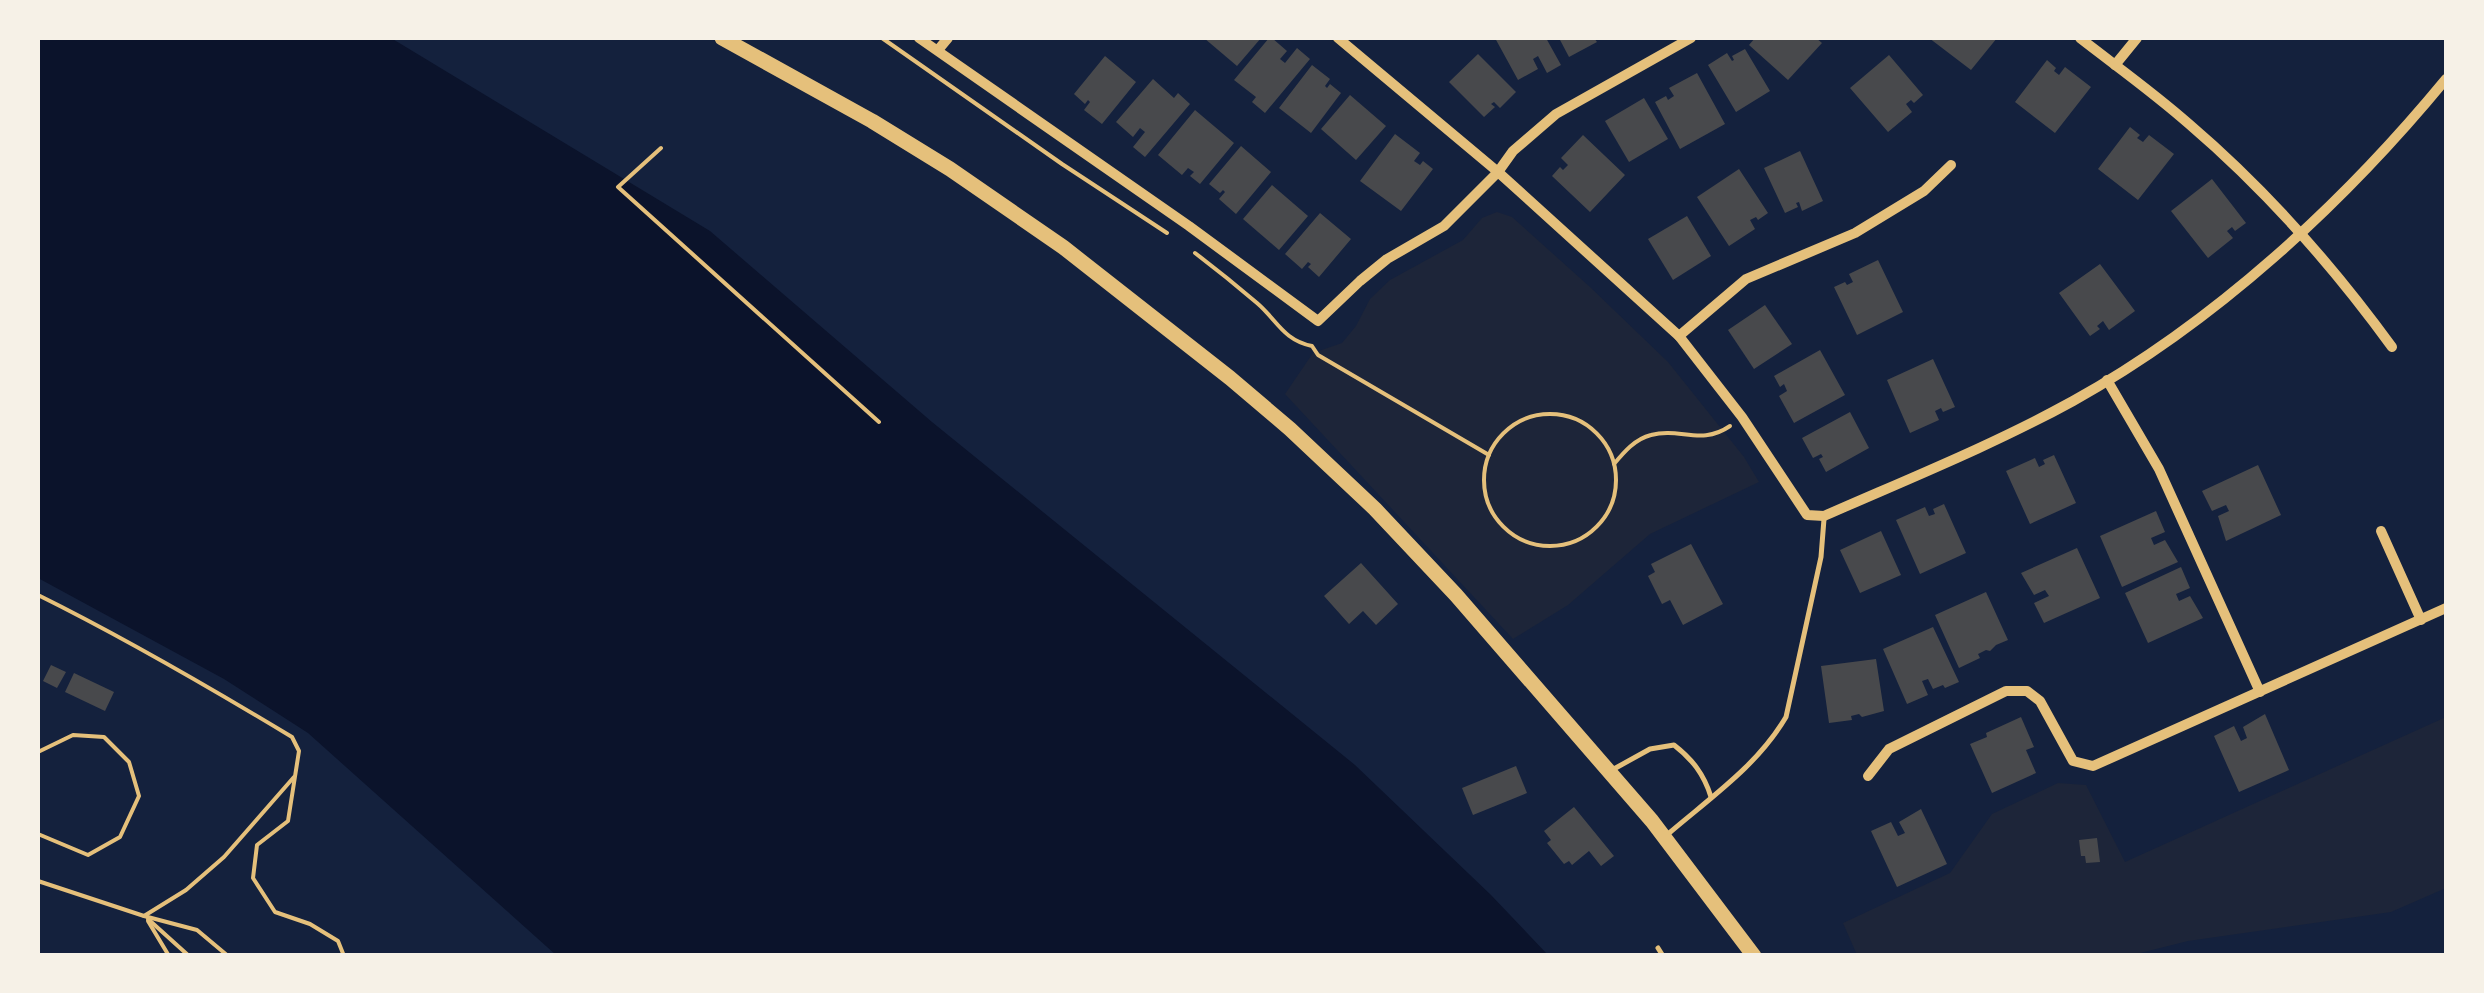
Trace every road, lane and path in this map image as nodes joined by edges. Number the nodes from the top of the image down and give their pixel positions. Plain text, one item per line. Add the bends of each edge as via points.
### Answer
1 (722, 38) edge
2 (882, 38) edge
3 (919, 38) edge
4 (948, 38) edge
5 (1338, 38) edge
6 (1690, 38) edge
7 (2080, 38) edge
8 (2137, 38) edge
9 (938, 50) junction
10 (2116, 65) junction
11 (2446, 79) edge
12 (662, 148) dead end
13 (1951, 164) dead end
14 (1498, 172) junction
15 (1168, 233) dead end
16 (2300, 234) junction
17 (1183, 243) dead end
18 (1679, 336) junction
19 (2392, 347) dead end
20 (2107, 380) junction
21 (1742, 417) junction
22 (879, 422) dead end
23 (1489, 455) junction
24 (1614, 464) junction
25 (1824, 516) junction
26 (2382, 530) dead end
27 (38, 594) edge
28 (2446, 608) edge
29 (2422, 620) junction
30 (2260, 692) junction
31 (38, 752) edge
32 (1609, 771) junction
33 (296, 774) junction
34 (1868, 776) dead end
35 (1711, 797) junction
36 (38, 834) edge
37 (1664, 837) junction
38 (38, 881) edge
39 (144, 916) junction
40 (1658, 948) dead end
41 (169, 956) edge
42 (189, 956) edge
43 (228, 956) edge
44 (344, 956) edge
45 (1663, 956) edge
46 (1754, 956) edge

1 - 32 main road via 950,169 1063,247 1230,378 1456,594
2 - 15 path
3 - 9 street
4 - 9 street
5 - 14 street
6 - 14 street via 1556,114
7 - 10 street
8 - 10 street
9 - 14 street via 1318,321 1387,260 1444,226
10 - 16 street via 2188,122
11 - 16 street
12 - 22 path via 618,187
13 - 18 street via 1924,191 1855,233 1746,280
14 - 18 street
16 - 19 street
16 - 20 street via 2163,344
17 - 23 path via 1262,306 1283,332
18 - 21 street
20 - 25 street via 2002,439
20 - 30 street via 2159,468
21 - 24 path via 1709,436 1654,434
21 - 25 street via 1807,515
23 - 24 path via 1510,427 1551,414 1592,429
23 - 24 path via 1484,478 1490,509 1513,534 1545,546 1578,540 1604,518 1616,486
25 - 35 lane via 1786,717 1742,773
26 - 29 street
27 - 33 path via 292,737 299,751
28 - 29 street
29 - 30 street
30 - 34 street via 2093,766 2073,761 2040,701 2027,691 2006,691 1889,748
31 - 36 path via 73,735 104,737 129,762 138,796 120,837 88,855
32 - 35 lane via 1650,749 1674,745 1693,760
32 - 37 main road
33 - 39 path via 224,857
33 - 44 path via 288,821 257,844 253,878 274,912 338,941
35 - 37 lane
37 - 46 main road
38 - 39 path
39 - 41 path
39 - 42 path
39 - 43 path via 197,930
40 - 45 lane

